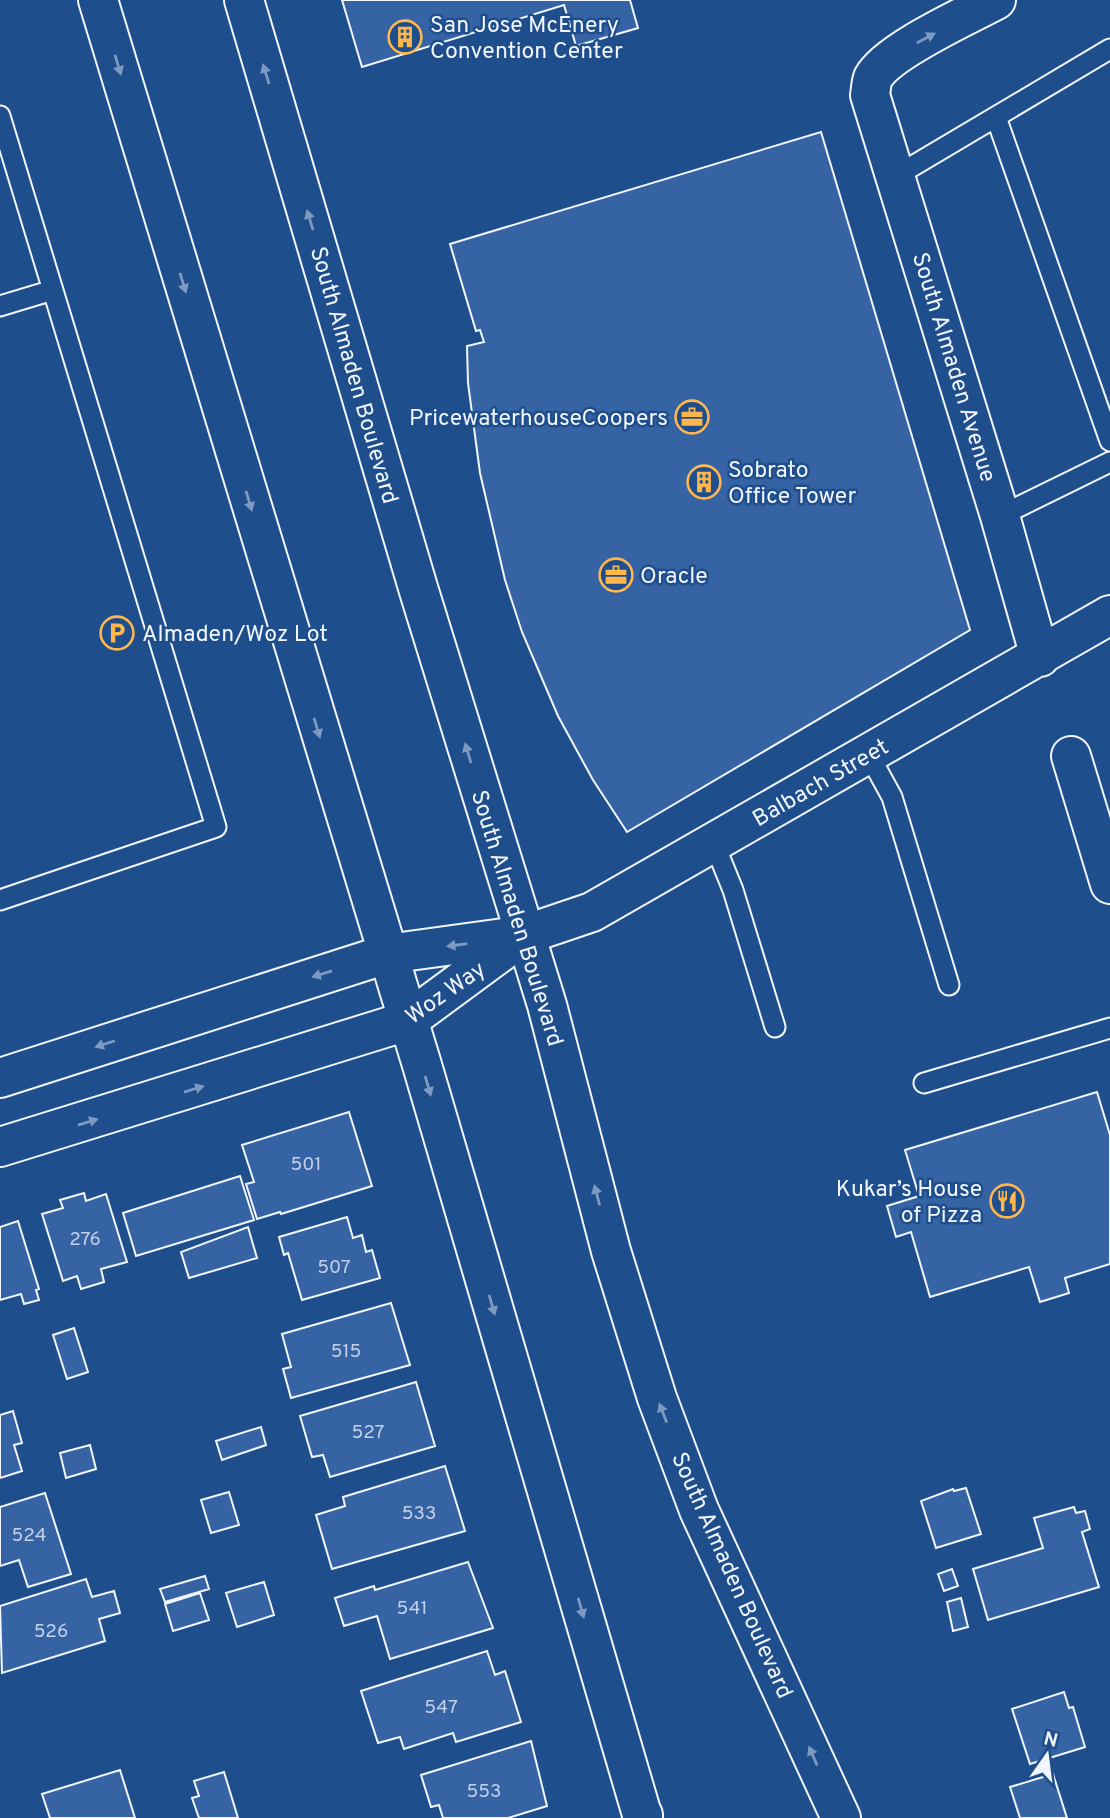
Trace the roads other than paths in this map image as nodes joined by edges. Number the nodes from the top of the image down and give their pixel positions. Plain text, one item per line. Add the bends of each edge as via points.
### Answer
1 (98, 0) edge
2 (244, 0) edge
3 (996, 0) edge
4 (1110, 49) edge
5 (0, 116) edge
6 (996, 117) junction
7 (896, 176) junction
8 (53, 290) junction
9 (0, 306) edge
10 (1110, 441) edge
11 (1110, 462) edge
12 (1000, 516) junction
13 (1110, 615) edge
14 (1040, 657) junction
15 (869, 755) junction
16 (1071, 756) dead end
17 (714, 843) junction
18 (1110, 884) edge
19 (0, 900) edge
20 (524, 935) junction
21 (387, 954) junction
22 (949, 985) dead end
23 (407, 1021) junction
24 (775, 1027) dead end
25 (1110, 1028) edge
26 (0, 1078) edge
27 (924, 1083) dead end
28 (0, 1147) edge
29 (643, 1817) edge
30 (841, 1818) edge

1 -> 21 main road
20 -> 2 main road, South Almaden Boulevard
7 -> 3 main road, South Almaden Avenue via 870,94 873,79 906,49
4 - 6 lane
5 - 8 lane
6 - 7 lane
6 - 10 lane
7 - 12 main road, South Almaden Avenue
8 - 9 lane
8 - 19 lane via 216,827
11 - 12 lane
12 - 14 main road, South Almaden Avenue
13 - 14 main road, Balbach Street
14 - 15 main road, Balbach Street
15 - 17 main road, Balbach Street
15 - 22 lane via 892,797
16 - 18 main road
17 - 20 main road, Balbach Street via 592,912
17 - 24 lane
20 -> 21 main road, Woz Way
20 - 23 main road, Woz Way
30 -> 20 main road, South Almaden Boulevard via 699,1510 657,1398 611,1251 547,1005
21 - 23 main road
21 -> 26 main road, Woz Way
28 -> 23 main road, Woz Way
23 -> 29 main road
25 - 27 lane

